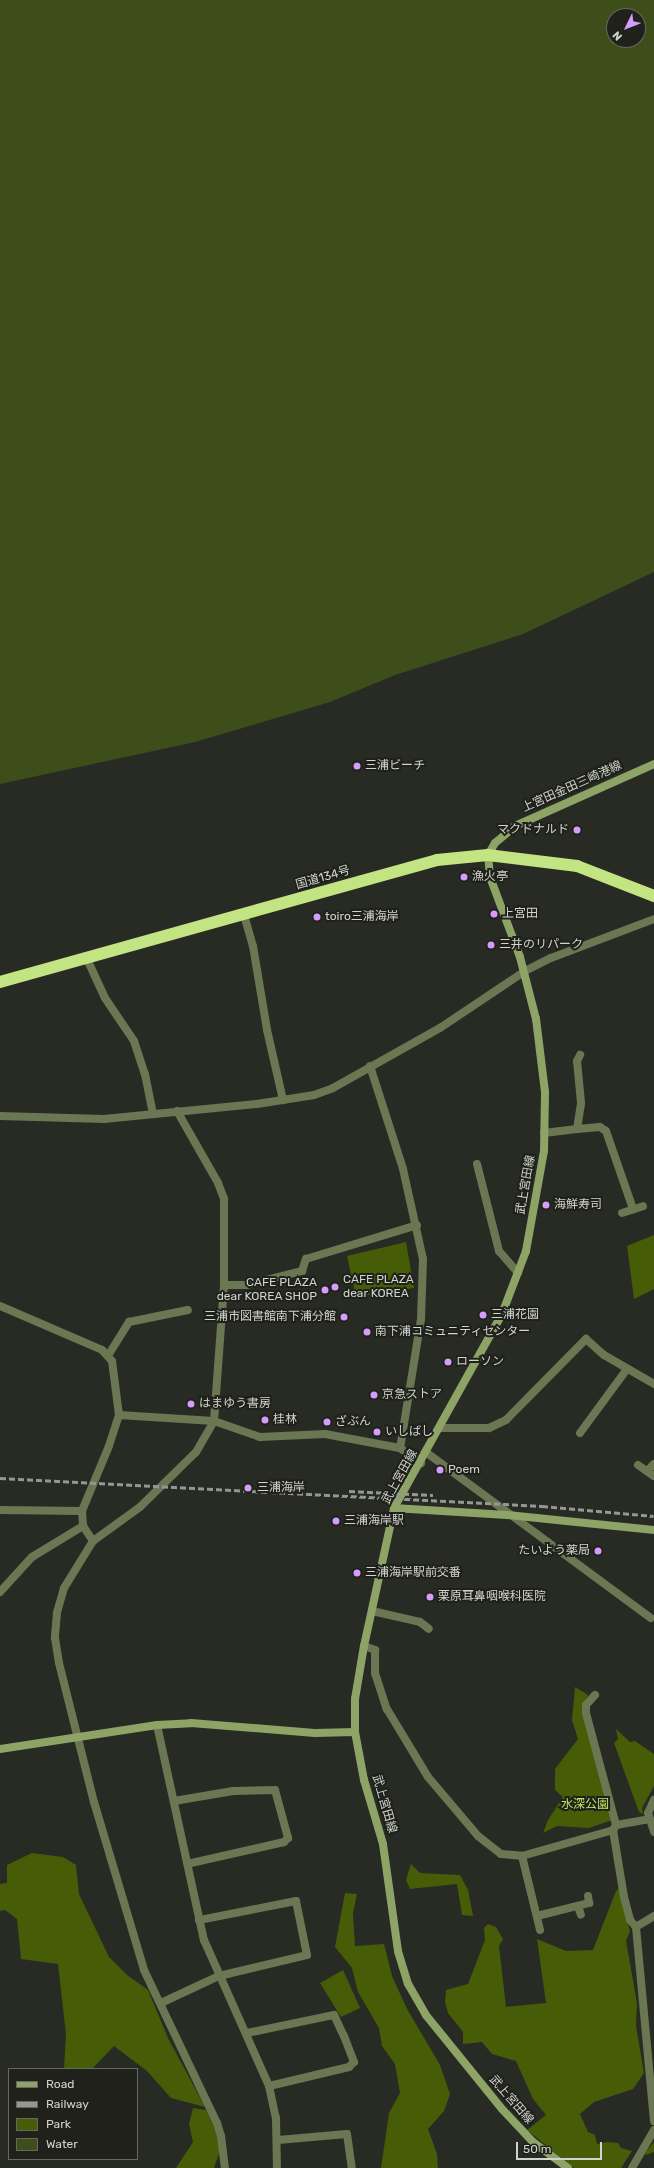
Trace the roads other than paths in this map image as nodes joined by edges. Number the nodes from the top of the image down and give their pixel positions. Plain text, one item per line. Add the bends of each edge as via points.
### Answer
1 (654, 764) edge
2 (488, 855) junction
3 (654, 896) edge
4 (244, 915) junction
5 (654, 919) edge
6 (87, 959) junction
7 (525, 971) junction
8 (0, 982) edge
9 (580, 1055) dead end
10 (370, 1066) junction
11 (283, 1100) junction
12 (177, 1111) junction
13 (153, 1114) junction
14 (0, 1116) edge
15 (577, 1129) junction
16 (544, 1132) junction
17 (477, 1164) dead end
18 (643, 1206) dead end
19 (633, 1209) junction
20 (622, 1213) dead end
21 (417, 1225) junction
22 (518, 1273) junction
23 (224, 1285) junction
24 (0, 1306) edge
25 (188, 1310) dead end
26 (109, 1354) junction
27 (627, 1369) junction
28 (654, 1384) edge
29 (119, 1415) junction
30 (214, 1421) junction
31 (441, 1428) junction
32 (580, 1433) dead end
33 (400, 1448) junction
34 (427, 1453) junction
35 (421, 1463) junction
36 (654, 1464) edge
37 (638, 1465) dead end
38 (651, 1474) edge
39 (394, 1508) junction
40 (0, 1510) edge
41 (82, 1511) junction
42 (516, 1516) junction
43 (82, 1526) junction
44 (654, 1530) edge
45 (93, 1541) junction
46 (0, 1592) edge
47 (372, 1611) junction
48 (651, 1618) dead end
49 (429, 1629) dead end
50 (364, 1646) junction
51 (594, 1695) dead end
52 (157, 1725) junction
53 (355, 1732) junction
54 (78, 1738) junction
55 (0, 1749) edge
56 (654, 1800) edge
57 (174, 1801) junction
58 (649, 1819) junction
59 (615, 1828) junction
60 (654, 1832) edge
61 (522, 1856) junction
62 (187, 1864) junction
63 (588, 1896) dead end
64 (578, 1906) junction
65 (581, 1915) dead end
66 (537, 1916) junction
67 (654, 1916) edge
68 (199, 1920) junction
69 (636, 1928) junction
70 (540, 1930) dead end
71 (219, 1976) junction
72 (161, 2003) junction
73 (247, 2032) junction
74 (269, 2086) junction
75 (654, 2121) edge
76 (654, 2130) edge
77 (278, 2140) junction
78 (225, 2168) edge
79 (277, 2168) edge
80 (352, 2168) edge
81 (568, 2168) edge
82 (632, 2168) edge

1 - 2 main road, 上宮田金田三崎港線 via 514,826 495,843
2 - 3 highway, 国道134号 via 577,866
2 - 4 highway, 国道134号 via 438,860
2 - 7 main road, 武上宮田線 via 490,877
4 - 6 highway, 国道134号
4 - 11 street via 253,946 267,1030
5 - 7 street via 551,958
6 - 8 highway, 国道134号
6 - 13 street via 105,998 134,1041 145,1074
7 - 10 street via 440,1028
7 - 16 main road, 武上宮田線 via 541,1051 545,1092
9 - 15 street via 577,1061 581,1103
10 - 11 street via 333,1088 314,1095
10 - 21 street via 403,1169
11 - 12 street
12 - 13 street
12 - 23 street via 218,1183 224,1199
13 - 14 street via 104,1119
15 - 16 street
15 - 19 street via 600,1127 606,1131
16 - 22 main road, 武上宮田線 via 544,1151 526,1251
17 - 22 street via 499,1251
18 - 19 street
19 - 20 street
21 - 23 street via 306,1259 302,1271 246,1285
21 - 33 street via 423,1259 424,1288
22 - 31 main road, 武上宮田線 via 502,1314
23 - 30 street
24 - 26 street
25 - 26 street via 129,1322
26 - 29 street
27 - 28 street
27 - 31 street via 604,1355 586,1339 506,1420 489,1428
27 - 32 street
29 - 30 street
29 - 41 street
30 - 33 street via 260,1437 325,1434
30 - 45 street via 193,1455 140,1507
31 - 34 main road, 武上宮田線
33 - 35 street
34 - 35 main road, 武上宮田線
34 - 42 street
35 - 39 main road, 武上宮田線
36 - 38 street
37 - 38 street
39 - 42 main road
39 - 47 main road, 武上宮田線
40 - 41 street
41 - 43 street
42 - 44 main road
42 - 48 street
43 - 45 street
43 - 46 street via 32,1557
45 - 54 street via 64,1588 57,1613 55,1638
47 - 49 street via 420,1622
47 - 50 main road, 武上宮田線
50 - 53 main road, 武上宮田線 via 355,1699
50 - 61 street via 375,1650 375,1673 387,1709 428,1777 464,1822 491,1848 505,1855
51 - 59 street via 586,1705 586,1713
52 - 53 main road via 224,1725 315,1733
52 - 54 main road
52 - 57 street
53 - 81 main road, 武上宮田線 via 364,1780 383,1844 398,1950 408,1984 426,2015 502,2109 533,2142
54 - 55 main road
54 - 72 street via 94,1802 144,1970
56 - 58 street via 649,1807
57 - 62 street
57 - 62 street via 233,1791 272,1788 278,1792 288,1838 284,1842
58 - 59 street
58 - 60 street
59 - 61 street
59 - 69 street via 624,1896 630,1920
61 - 66 street
62 - 68 street
63 - 64 street via 589,1903
64 - 65 street
64 - 66 street
66 - 70 street
67 - 69 street
68 - 71 street via 208,1953
68 - 71 street via 293,1900 298,1904 307,1955
69 - 75 street
71 - 72 street
71 - 73 street
72 - 78 street via 217,2123
73 - 74 street
73 - 74 street via 334,2015 354,2062 349,2067
74 - 77 street
76 - 82 street
77 - 79 street
77 - 80 street via 347,2134

